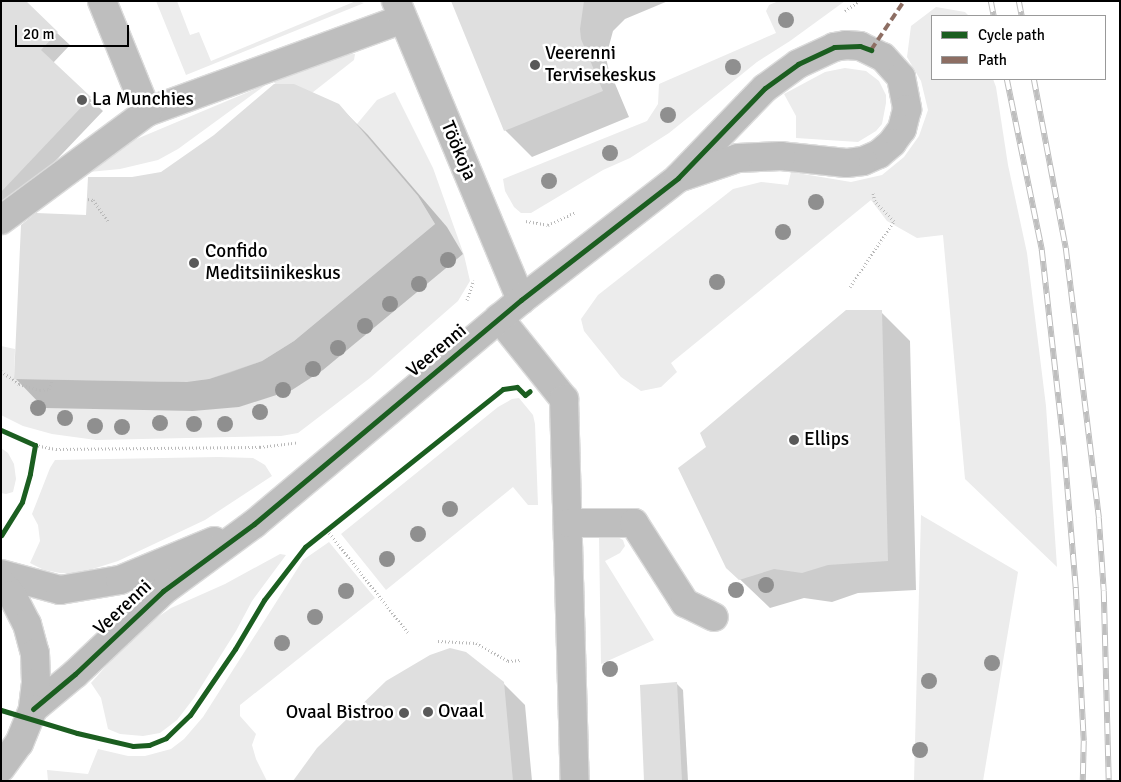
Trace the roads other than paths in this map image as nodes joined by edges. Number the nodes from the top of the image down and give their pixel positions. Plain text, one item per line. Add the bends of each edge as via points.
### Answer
1 (102, 1) edge
2 (400, 10) edge
3 (147, 112) junction
4 (678, 178) junction
5 (1, 220) edge
6 (521, 300) junction
7 (499, 318) junction
8 (569, 523) junction
9 (254, 524) junction
10 (1, 574) edge
11 (1, 583) edge
12 (714, 617) dead end
13 (33, 709) junction
14 (19, 744) junction
15 (1, 768) edge
16 (17, 781) edge
17 (575, 781) edge

1 - 3 street
2 - 3 street
2 - 6 street, Töökoja
3 - 5 street
4 - 4 street, Veerenni via 765,88 798,64 834,47 860,46 871,50 883,57 901,77 907,109 902,128 879,154 846,164 781,156 738,158
4 - 6 street, Veerenni
6 - 7 street, Veerenni
7 - 8 street via 564,400
7 - 9 street, Veerenni
8 - 12 street via 634,523 685,603
8 - 17 street
9 - 10 street, Veerenni via 120,580 60,590
9 - 13 street, Veerenni via 163,591
11 - 13 street via 12,595 27,624 35,653
13 - 14 street
14 - 15 street
14 - 16 street

